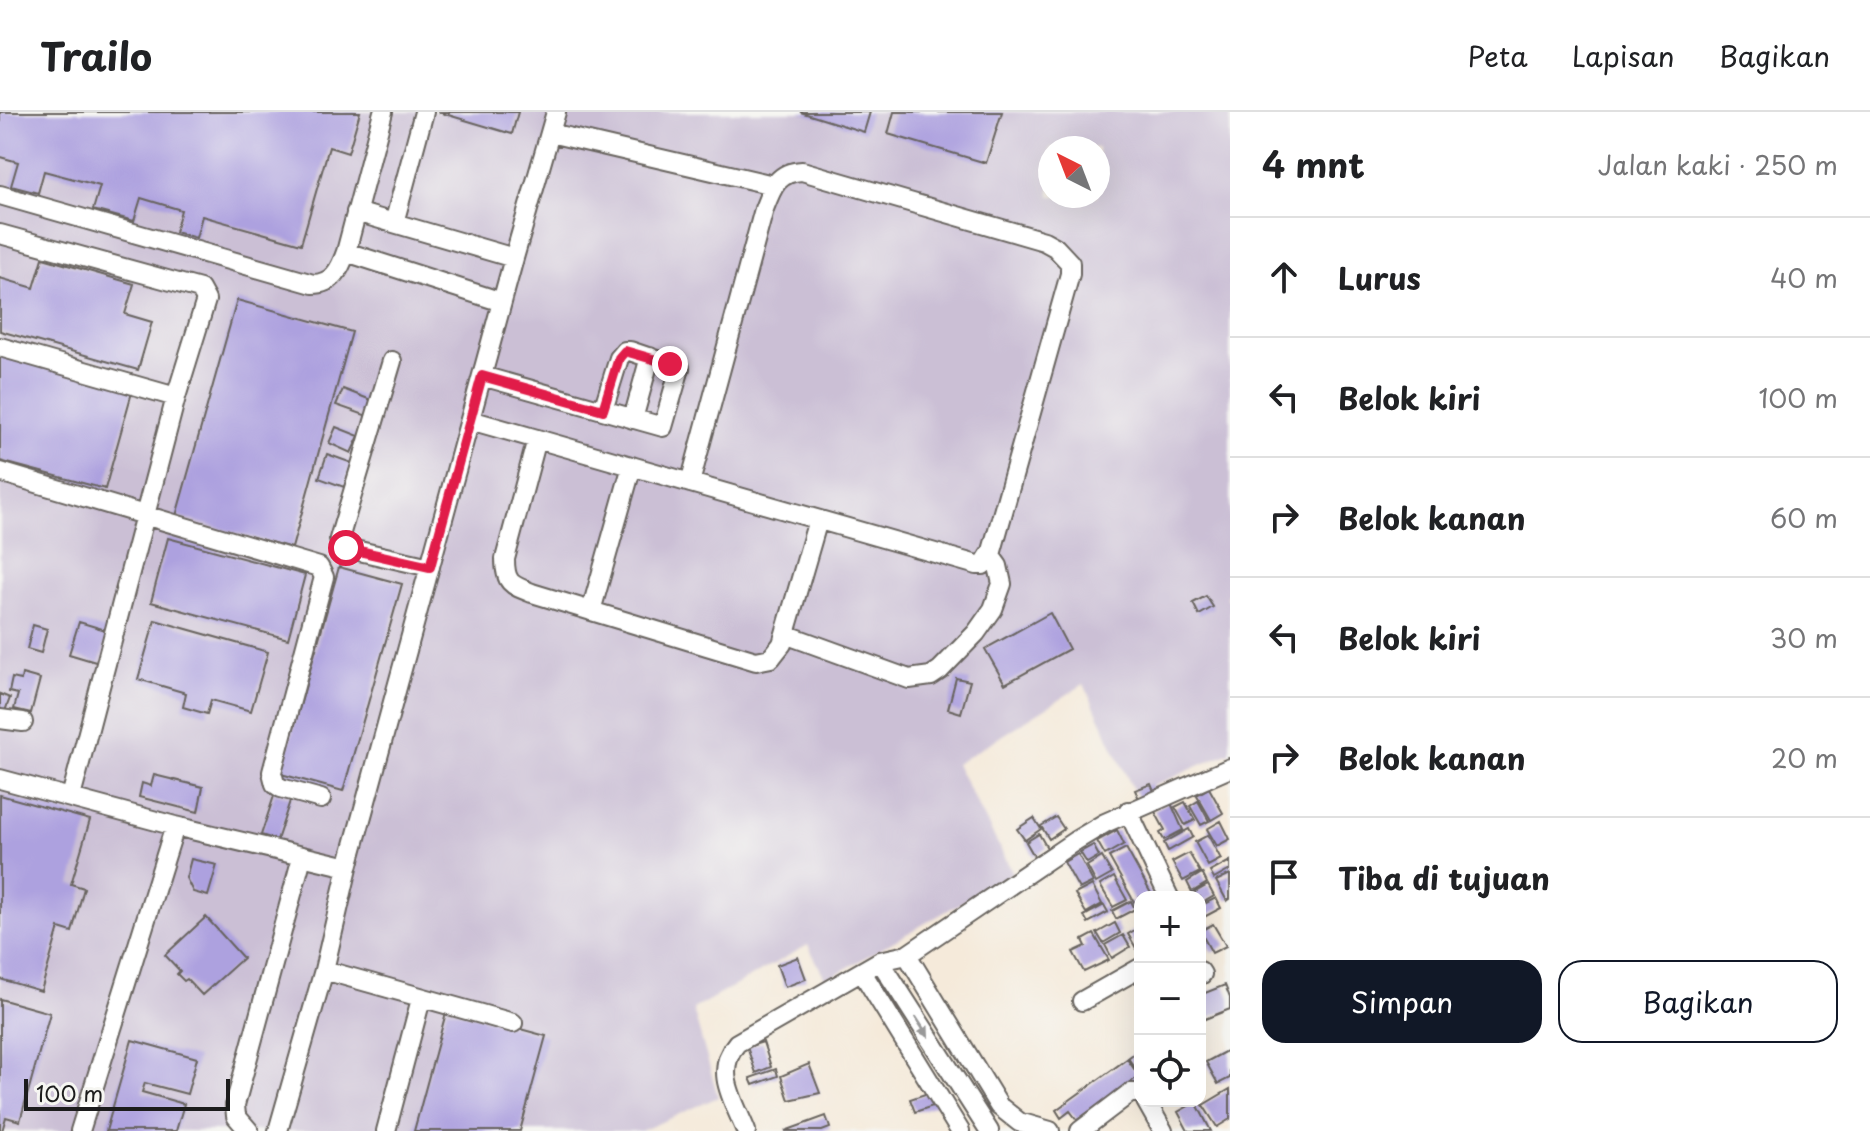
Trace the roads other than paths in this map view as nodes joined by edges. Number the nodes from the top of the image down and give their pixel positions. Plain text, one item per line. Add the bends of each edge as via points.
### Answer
1 (383, 112) edge
2 (424, 112) edge
3 (556, 112) edge
4 (550, 133) junction
5 (773, 185) junction
6 (0, 195) edge
7 (356, 212) junction
8 (394, 223) junction
9 (0, 234) edge
10 (346, 252) junction
11 (514, 258) junction
12 (502, 302) junction
13 (0, 347) edge
14 (650, 357) junction
15 (392, 361) dead end
16 (482, 376) junction
17 (176, 397) junction
18 (603, 410) junction
19 (633, 419) junction
20 (470, 420) junction
21 (537, 439) junction
22 (632, 466) junction
23 (0, 472) edge
24 (690, 483) junction
25 (146, 514) junction
26 (818, 520) junction
27 (990, 555) junction
28 (430, 567) junction
29 (591, 611) junction
30 (785, 634) junction
31 (0, 719) edge
32 (23, 722) dead end
33 (1230, 768) edge
34 (0, 779) edge
35 (71, 797) junction
36 (321, 799) dead end
37 (1128, 811) junction
38 (175, 826) junction
39 (302, 857) junction
40 (348, 867) junction
41 (1166, 891) edge
42 (907, 955) junction
43 (880, 961) junction
44 (324, 970) junction
45 (1134, 971) edge
46 (862, 972) junction
47 (421, 999) junction
48 (1082, 1001) dead end
49 (513, 1023) dead end
50 (1134, 1093) edge
51 (1149, 1107) edge
52 (80, 1131) edge
53 (249, 1131) edge
54 (278, 1131) edge
55 (386, 1131) edge
56 (746, 1131) edge
57 (960, 1131) edge
58 (989, 1131) edge
59 (1050, 1131) edge
60 (1080, 1131) edge
61 (1163, 1131) edge

1 - 7 street
2 - 8 street
3 - 4 street
4 - 5 street
4 - 11 street
5 - 24 street
5 - 27 street via 781,176 802,171 1044,241 1070,263
6 - 10 street via 313,284 334,276
7 - 8 street
7 - 10 street
8 - 11 street
9 - 17 street via 200,289 206,300
10 - 12 street
11 - 12 street
12 - 16 street
13 - 17 street
14 - 18 street via 628,351 620,355
14 - 19 street
14 - 19 street via 680,368 678,384 665,427
15 - 28 street via 339,539 346,548
16 - 18 street
16 - 20 street
17 - 25 street
18 - 19 street
20 - 21 street
20 - 28 street
21 - 22 street
21 - 29 street via 505,559 506,574 515,586
22 - 24 street
22 - 29 street
23 - 25 street
24 - 26 street
25 - 35 street
25 - 36 street via 323,571 272,772 281,788
26 - 27 street via 977,565
26 - 30 street
27 - 30 street via 1001,575 1000,594 976,633 931,676 909,679
28 - 40 street
29 - 30 street via 756,661 777,653
31 - 32 street
33 - 37 street
34 - 35 street
35 - 38 street
37 - 41 street
37 - 42 street
38 - 39 street
38 - 52 street
39 - 40 street
39 - 53 street via 235,1105 236,1116
40 - 44 street
42 - 43 street
42 - 59 street via 999,1106 1019,1122
43 - 46 street
43 -> 58 street
44 - 47 street
44 - 54 street
45 - 48 street
46 - 56 street via 737,1043 727,1055 728,1087
46 - 57 street
47 - 49 street
47 - 55 street
50 - 60 street
51 - 61 street

